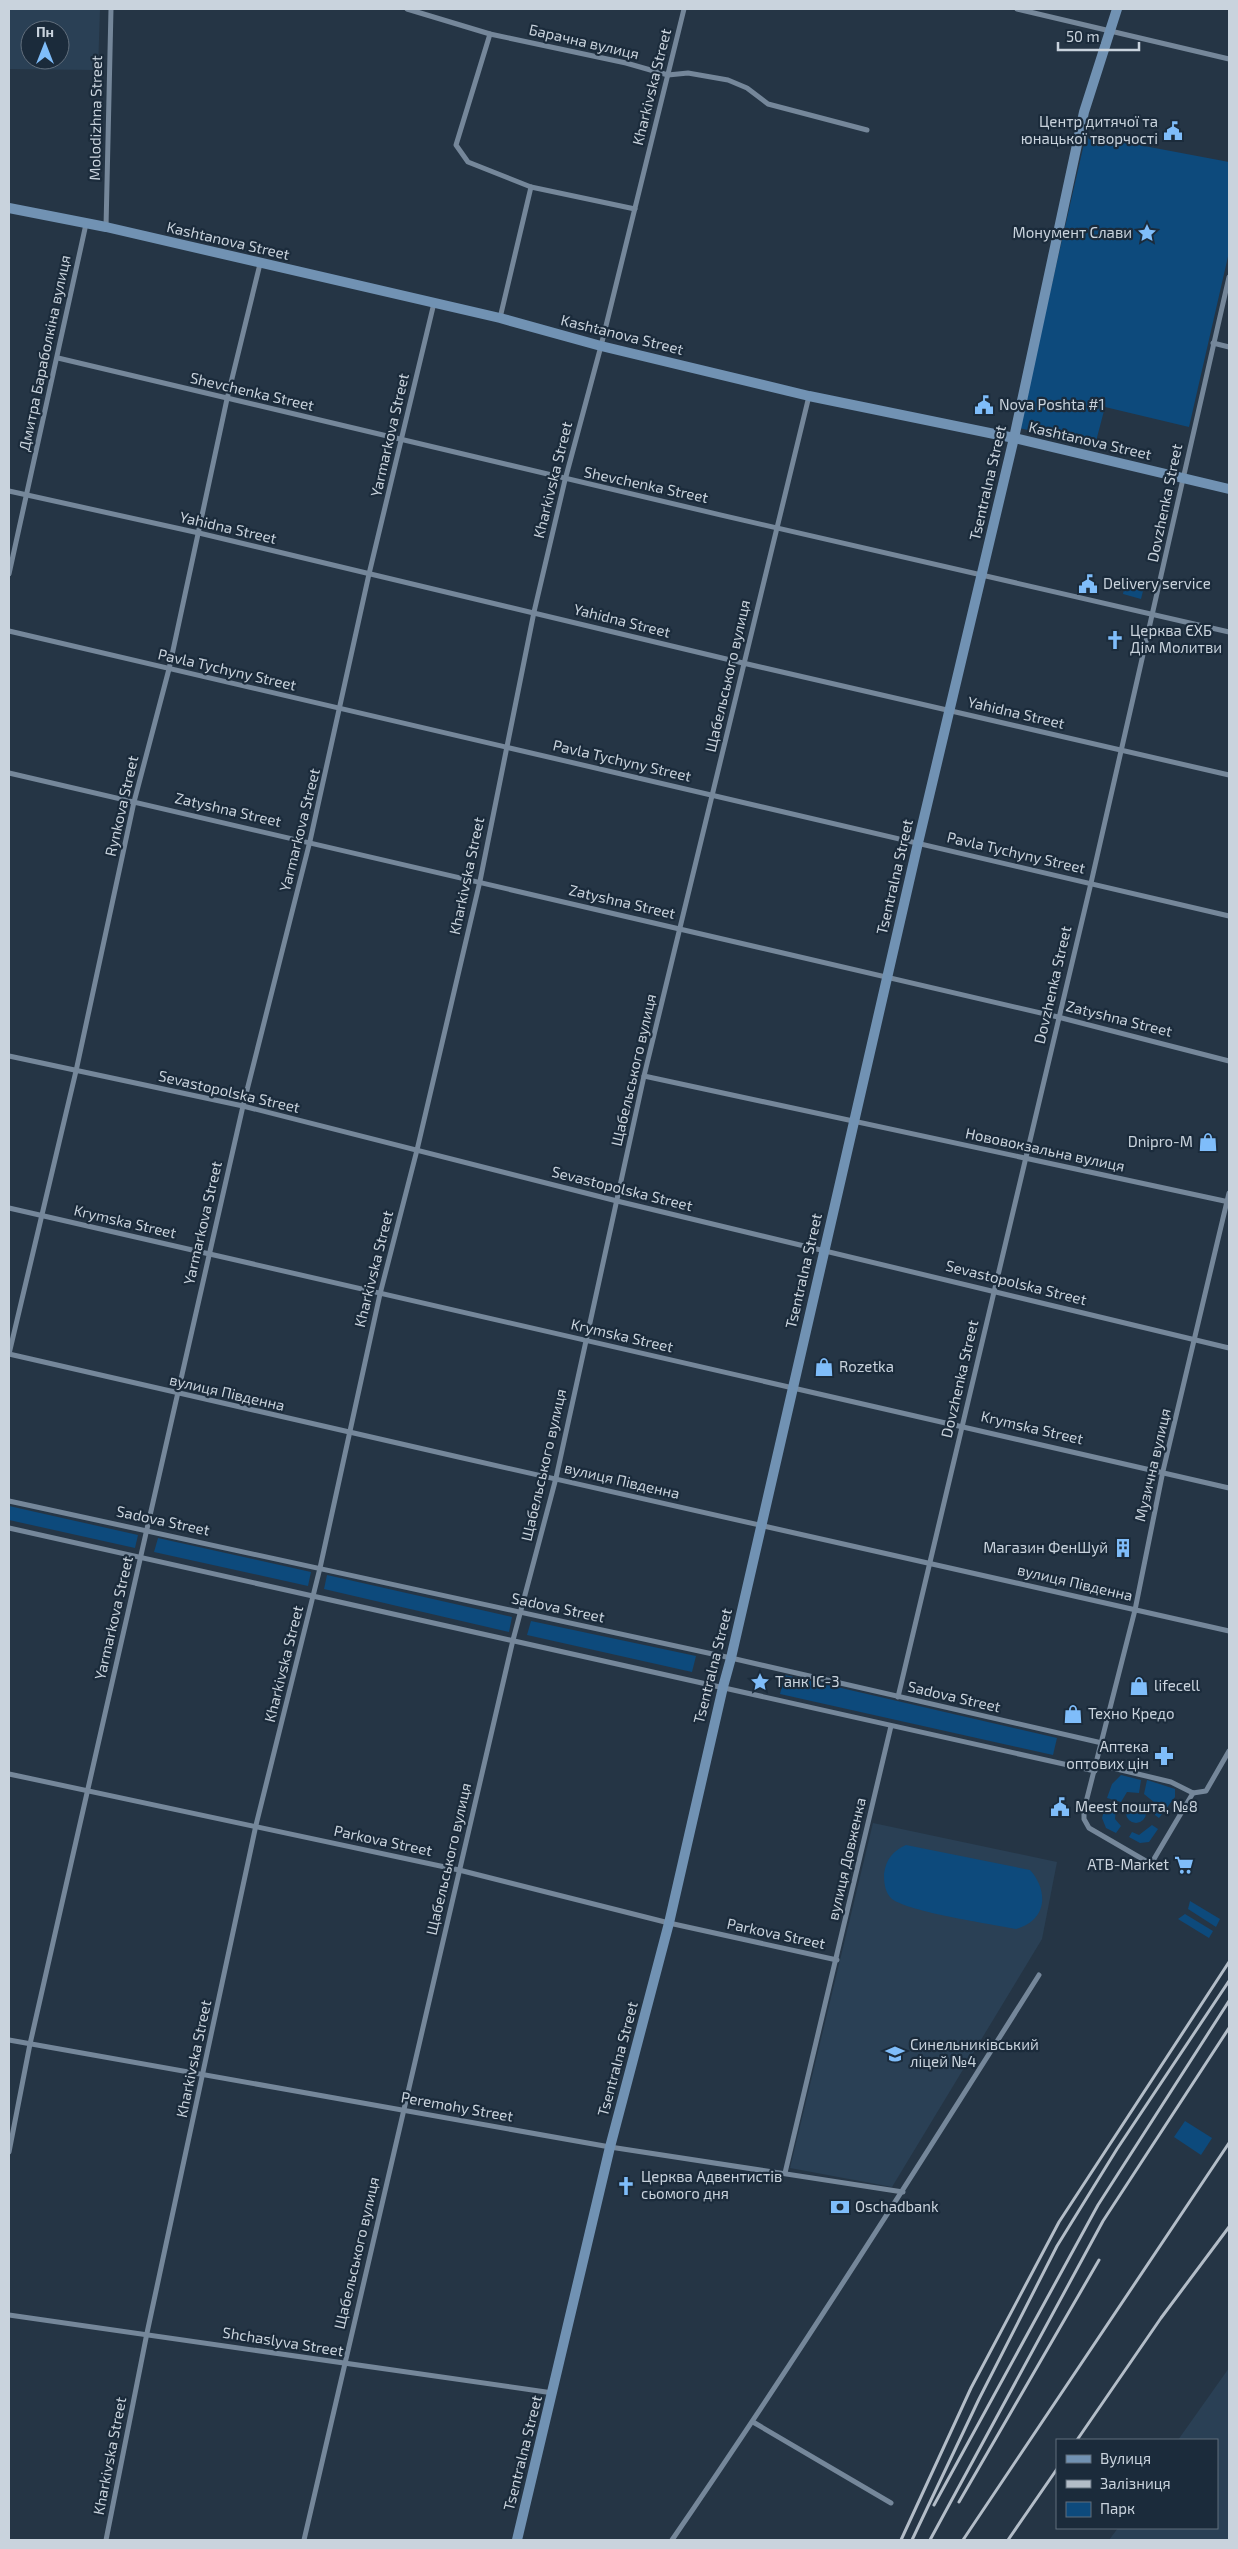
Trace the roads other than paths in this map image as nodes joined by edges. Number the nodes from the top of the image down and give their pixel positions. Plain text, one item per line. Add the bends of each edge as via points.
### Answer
1 (111, 9) edge
2 (408, 9) edge
3 (684, 9) edge
4 (1017, 9) edge
5 (1117, 9) edge
6 (1112, 31) junction
7 (490, 34) junction
8 (1229, 59) edge
9 (668, 75) junction
10 (867, 130) dead end
11 (531, 187) junction
12 (9, 208) edge
13 (635, 209) junction
14 (86, 224) junction
15 (106, 228) junction
16 (260, 264) junction
17 (1229, 277) edge
18 (434, 303) junction
19 (500, 318) junction
20 (1213, 343) junction
21 (601, 346) junction
22 (1229, 347) edge
23 (58, 358) junction
24 (809, 396) junction
25 (227, 399) junction
26 (1014, 438) junction
27 (402, 440) junction
28 (1183, 478) junction
29 (565, 480) junction
30 (1229, 489) edge
31 (9, 491) edge
32 (27, 495) junction
33 (778, 526) junction
34 (199, 533) junction
35 (9, 574) edge
36 (369, 574) junction
37 (982, 577) junction
38 (534, 612) junction
39 (1153, 615) junction
40 (9, 631) edge
41 (1229, 632) edge
42 (743, 663) junction
43 (169, 669) junction
44 (341, 709) junction
45 (950, 710) junction
46 (506, 747) junction
47 (1121, 750) junction
48 (9, 773) edge
49 (1229, 775) edge
50 (713, 795) junction
51 (134, 802) junction
52 (310, 842) junction
53 (918, 843) junction
54 (480, 881) junction
55 (1090, 884) junction
56 (1229, 916) edge
57 (680, 929) junction
58 (888, 978) junction
59 (1058, 1017) junction
60 (9, 1056) edge
61 (1229, 1061) edge
62 (76, 1071) junction
63 (644, 1076) junction
64 (242, 1106) junction
65 (855, 1122) junction
66 (417, 1150) junction
67 (1025, 1159) junction
68 (1229, 1193) edge
69 (617, 1201) junction
70 (1228, 1202) edge
71 (9, 1208) edge
72 (40, 1216) junction
73 (825, 1250) junction
74 (209, 1255) junction
75 (994, 1290) junction
76 (380, 1294) junction
77 (1195, 1339) junction
78 (585, 1341) junction
79 (1229, 1348) edge
80 (9, 1354) edge
81 (793, 1388) junction
82 (177, 1394) junction
83 (961, 1425) junction
84 (348, 1434) junction
85 (1163, 1471) junction
86 (556, 1478) junction
87 (1229, 1488) edge
88 (9, 1501) edge
89 (760, 1527) junction
90 (9, 1528) edge
91 (146, 1531) junction
92 (141, 1556) junction
93 (930, 1562) junction
94 (320, 1568) junction
95 (314, 1594) junction
96 (1135, 1610) junction
97 (520, 1612) junction
98 (1229, 1631) edge
99 (512, 1640) junction
100 (731, 1658) junction
101 (723, 1687) junction
102 (898, 1697) junction
103 (891, 1726) junction
104 (1102, 1743) junction
105 (1229, 1751) edge
106 (1096, 1764) junction
107 (1095, 1771) junction
108 (9, 1774) edge
109 (86, 1791) junction
110 (1193, 1793) junction
111 (256, 1826) junction
112 (459, 1870) junction
113 (669, 1924) junction
114 (837, 1960) junction
115 (1039, 1975) dead end
116 (9, 2040) edge
117 (30, 2044) junction
118 (204, 2073) junction
119 (404, 2110) junction
120 (610, 2147) junction
121 (9, 2152) edge
122 (785, 2173) junction
123 (902, 2192) junction
124 (9, 2315) edge
125 (147, 2333) junction
126 (344, 2364) junction
127 (553, 2394) junction
128 (753, 2422) junction
129 (891, 2503) dead end
130 (106, 2540) edge
131 (304, 2540) edge
132 (517, 2540) edge
133 (672, 2540) edge

1 - 15 street, Molodizhna Street
2 - 7 street, Барачна вулиця
3 - 9 street, Kharkivska Street
4 - 6 street
5 - 6 main road, Tsentralna Street
6 - 8 street
6 - 26 main road, Tsentralna Street via 1084,112
7 - 9 street, Барачна вулиця
7 - 11 street via 456,145 468,162
9 - 10 street, Барачна вулиця via 688,73 728,80 747,88 768,104
9 - 13 street, Kharkivska Street
11 - 13 street
11 - 19 street
12 - 14 main road, Kashtanova Street
13 - 21 street, Kharkivska Street
14 - 15 main road, Kashtanova Street
14 - 23 street, Дмитра Бараболкіна вулиця
15 - 16 main road, Kashtanova Street
16 - 18 main road, Kashtanova Street
16 - 25 street, Rynkova Street
17 - 20 street, Dovzhenka Street
18 - 19 main road, Kashtanova Street
18 - 27 street, Yarmarkova Street
19 - 21 main road, Kashtanova Street
20 - 22 street
20 - 28 street, Dovzhenka Street
21 - 24 main road, Kashtanova Street
21 - 29 street, Kharkivska Street
23 - 25 street, Shevchenka Street
23 - 32 street, Дмитра Бараболкіна вулиця
24 - 26 main road, Kashtanova Street
24 - 33 street, Щабельського вулиця
25 - 27 street, Shevchenka Street
25 - 34 street, Rynkova Street
26 - 28 main road, Kashtanova Street
26 - 37 main road, Tsentralna Street
27 - 29 street, Shevchenka Street
27 - 36 street, Yarmarkova Street
28 - 30 main road, Kashtanova Street
28 - 39 street, Dovzhenka Street
29 - 33 street, Shevchenka Street
29 - 38 street, Kharkivska Street
31 - 32 street, Yahidna Street
32 - 34 street, Yahidna Street
32 - 35 street, Дмитра Бараболкіна вулиця
33 - 37 street, Shevchenka Street
33 - 42 street, Щабельського вулиця
34 - 36 street, Yahidna Street
34 - 43 street, Rynkova Street
36 - 38 street, Yahidna Street
36 - 44 street, Yarmarkova Street
37 - 39 street, Shevchenka Street
37 - 45 main road, Tsentralna Street
38 - 42 street, Yahidna Street
38 - 46 street, Kharkivska Street
39 - 41 street, Shevchenka Street
39 - 47 street, Dovzhenka Street
40 - 43 street, Pavla Tychyny Street
42 - 45 street, Yahidna Street
42 - 50 street, Щабельського вулиця
43 - 44 street, Pavla Tychyny Street
43 - 51 street, Rynkova Street
44 - 46 street, Pavla Tychyny Street
44 - 52 street, Yarmarkova Street
45 - 47 street, Yahidna Street
45 - 53 main road, Tsentralna Street
46 - 50 street, Pavla Tychyny Street
46 - 54 street, Kharkivska Street
47 - 49 street, Yahidna Street
47 - 55 street, Dovzhenka Street
48 - 51 street, Zatyshna Street
50 - 53 street, Pavla Tychyny Street
50 - 57 street, Щабельського вулиця
51 - 52 street, Zatyshna Street
51 - 62 street, Rynkova Street
52 - 54 street, Zatyshna Street
52 - 64 street, Yarmarkova Street
53 - 55 street, Pavla Tychyny Street
53 - 58 main road, Tsentralna Street
54 - 57 street, Zatyshna Street
54 - 66 street, Kharkivska Street
55 - 56 street, Pavla Tychyny Street
55 - 59 street, Dovzhenka Street
57 - 58 street, Zatyshna Street
57 - 63 street, Щабельського вулиця
58 - 59 street, Zatyshna Street
58 - 65 main road, Tsentralna Street
59 - 61 street, Zatyshna Street
59 - 67 street, Dovzhenka Street
60 - 62 street, Sevastopolska Street
62 - 64 street, Sevastopolska Street
62 - 72 street, Rynkova Street
63 - 65 street, Нововокзальна вулиця
63 - 69 street, Щабельського вулиця
64 - 66 street, Sevastopolska Street
64 - 74 street, Yarmarkova Street
65 - 67 street, Нововокзальна вулиця
65 - 73 main road, Tsentralna Street
66 - 69 street, Sevastopolska Street
66 - 76 street, Kharkivska Street
67 - 70 street, Нововокзальна вулиця
67 - 75 street, Dovzhenka Street
68 - 70 street, Музична вулиця
69 - 73 street, Sevastopolska Street
69 - 78 street, Щабельського вулиця
70 - 77 street, Музична вулиця
71 - 72 street, Krymska Street
72 - 74 street, Krymska Street
72 - 80 street, Rynkova Street
73 - 75 street, Sevastopolska Street
73 - 81 main road, Tsentralna Street
74 - 76 street, Krymska Street
74 - 82 street, Yarmarkova Street
75 - 77 street, Sevastopolska Street
75 - 83 street, Dovzhenka Street
76 - 78 street, Krymska Street
76 - 84 street, Kharkivska Street
77 - 79 street, Sevastopolska Street
77 - 85 street, Музична вулиця
78 - 81 street, Krymska Street
78 - 86 street, Щабельського вулиця
80 - 82 street, вулиця Південна
81 - 83 street, Krymska Street
81 - 89 main road, Tsentralna Street
82 - 84 street, вулиця Південна
82 - 91 street, Yarmarkova Street
83 - 85 street, Krymska Street
83 - 93 street, Dovzhenka Street
84 - 86 street, вулиця Південна
84 - 94 street, Kharkivska Street
85 - 87 street, Krymska Street
85 - 96 street, Музична вулиця
86 - 89 street, вулиця Південна
86 - 97 street, Щабельського вулиця
88 - 91 street, Sadova Street
89 - 93 street, вулиця Південна
89 - 100 main road, Tsentralna Street
90 - 92 street
91 - 92 street, Yarmarkova Street
91 - 94 street, Sadova Street
92 - 95 street
92 - 109 street, Yarmarkova Street
93 - 96 street, вулиця Південна
93 - 102 street, Dovzhenka Street
94 - 95 street, Kharkivska Street
94 - 97 street, Sadova Street
95 - 99 street
95 - 111 street, Kharkivska Street
96 - 98 street, вулиця Південна
96 - 104 street, Музична вулиця
97 - 99 street, Щабельського вулиця
97 - 100 street, Sadova Street
99 - 101 street
99 - 112 street, Щабельського вулиця
100 - 101 main road, Tsentralna Street
100 - 102 street, Sadova Street
101 - 103 street
101 - 113 main road, Tsentralna Street
102 - 104 street, Sadova Street
103 - 107 street
103 - 114 street, вулиця Довженка
104 - 106 street, Музична вулиця
105 - 110 street via 1206,1791
106 - 107 street, Музична вулиця
106 - 110 street via 1171,1782
107 - 110 street, Музична вулиця via 1084,1810 1089,1828 1151,1864
108 - 109 street, Parkova Street
109 - 111 street, Parkova Street
109 - 117 street, Yarmarkova Street
111 - 112 street, Parkova Street
111 - 118 street, Kharkivska Street
112 - 113 street, Parkova Street
112 - 119 street, Щабельського вулиця
113 - 114 street, Parkova Street
113 - 120 main road, Tsentralna Street
114 - 122 street, вулиця Довженка
115 - 123 street
116 - 117 street, Peremohy Street
117 - 118 street, Peremohy Street
117 - 121 street, Yarmarkova Street
118 - 119 street, Peremohy Street
118 - 125 street, Kharkivska Street
119 - 120 street, Peremohy Street
119 - 126 street, Щабельського вулиця
120 - 122 street, Peremohy Street
120 - 127 main road, Tsentralna Street
122 - 123 street, Peremohy Street
123 - 128 street
124 - 125 street, Shchaslyva Street
125 - 126 street, Shchaslyva Street
125 - 130 street, Kharkivska Street
126 - 127 street, Shchaslyva Street
126 - 131 street, Щабельського вулиця
127 - 132 main road, Tsentralna Street
128 - 129 street
128 - 133 street

